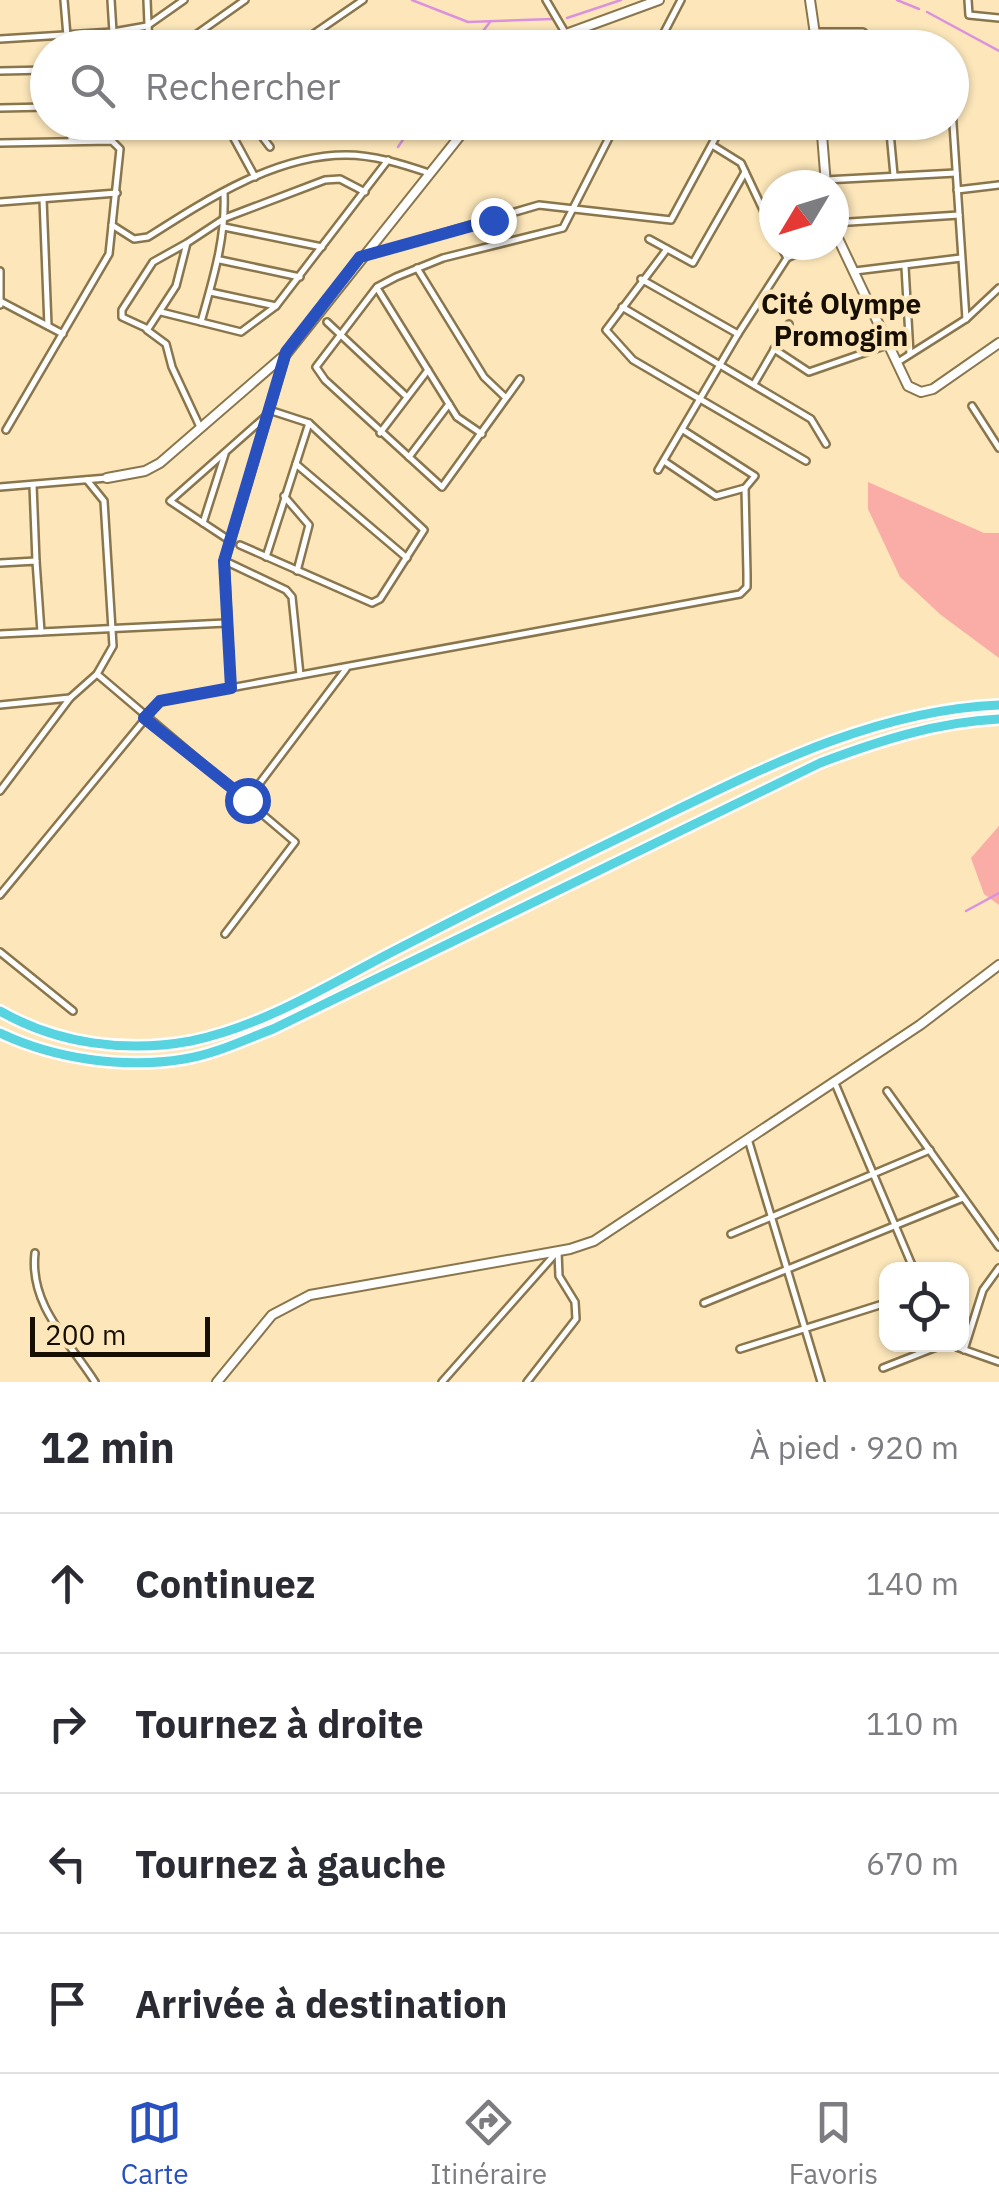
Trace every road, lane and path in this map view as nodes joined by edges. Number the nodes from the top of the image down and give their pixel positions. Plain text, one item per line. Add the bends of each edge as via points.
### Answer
1 (64, 0) edge
2 (112, 0) edge
3 (147, 0) edge
4 (184, 0) edge
5 (245, 0) edge
6 (363, 0) edge
7 (546, 0) edge
8 (658, 0) edge
9 (681, 0) edge
10 (810, 0) edge
11 (968, 0) edge
12 (999, 18) edge
13 (147, 26) junction
14 (67, 30) edge
15 (113, 30) edge
16 (124, 30) edge
17 (147, 30) edge
18 (202, 30) edge
19 (319, 30) edge
20 (564, 30) edge
21 (577, 30) edge
22 (665, 30) edge
23 (816, 30) edge
24 (30, 37) edge
25 (0, 39) edge
26 (30, 71) edge
27 (0, 72) edge
28 (30, 107) edge
29 (0, 108) edge
30 (71, 140) joint
31 (235, 140) edge
32 (265, 140) edge
33 (455, 140) edge
34 (609, 140) edge
35 (715, 140) edge
36 (823, 140) edge
37 (891, 140) edge
38 (954, 140) edge
39 (0, 143) edge
40 (712, 145) junction
41 (270, 147) dead end
42 (388, 160) junction
43 (824, 170) edge
44 (429, 172) junction
45 (745, 172) junction
46 (956, 173) junction
47 (894, 175) junction
48 (254, 176) junction
49 (849, 180) edge
50 (999, 185) edge
51 (957, 190) junction
52 (366, 192) junction
53 (117, 193) junction
54 (224, 193) junction
55 (44, 199) junction
56 (759, 201) edge
57 (0, 202) edge
58 (576, 207) junction
59 (958, 215) junction
60 (225, 218) junction
61 (493, 220) junction
62 (112, 225) junction
63 (224, 227) junction
64 (849, 230) edge
65 (649, 240) dead end
66 (186, 243) junction
67 (498, 244) junction
68 (322, 248) junction
69 (667, 248) junction
70 (360, 257) junction
71 (962, 258) junction
72 (218, 260) junction
73 (786, 260) edge
74 (847, 260) edge
75 (905, 266) junction
76 (417, 268) junction
77 (0, 272) edge
78 (852, 272) junction
79 (300, 277) junction
80 (641, 279) junction
81 (377, 287) junction
82 (999, 288) edge
83 (210, 292) junction
84 (1, 302) edge
85 (276, 306) junction
86 (622, 307) junction
87 (160, 312) junction
88 (966, 319) junction
89 (201, 322) junction
90 (327, 322) dead end
91 (790, 324) dead end
92 (48, 326) junction
93 (147, 330) junction
94 (62, 334) junction
95 (339, 334) junction
96 (738, 334) junction
97 (999, 343) edge
98 (887, 345) junction
99 (774, 349) junction
100 (286, 352) junction
101 (910, 354) junction
102 (896, 364) junction
103 (719, 366) junction
104 (428, 370) junction
105 (520, 380) dead end
106 (754, 384) junction
107 (407, 397) junction
108 (506, 398) junction
109 (701, 399) junction
110 (449, 404) junction
111 (972, 406) dead end
112 (268, 412) junction
113 (310, 423) junction
114 (6, 430) dead end
115 (201, 430) junction
116 (682, 430) junction
117 (380, 433) junction
118 (482, 434) junction
119 (826, 444) dead end
120 (999, 448) edge
121 (226, 450) junction
122 (408, 458) junction
123 (664, 461) junction
124 (806, 461) dead end
125 (296, 464) junction
126 (658, 470) dead end
127 (107, 478) joint
128 (87, 480) junction
129 (33, 484) junction
130 (0, 486) edge
131 (744, 488) junction
132 (284, 496) junction
133 (203, 523) junction
134 (230, 540) junction
135 (240, 546) dead end
136 (266, 557) junction
137 (408, 558) junction
138 (36, 561) junction
139 (224, 561) junction
140 (0, 563) edge
141 (297, 570) junction
142 (226, 623) junction
143 (113, 630) junction
144 (41, 632) junction
145 (0, 634) edge
146 (348, 667) junction
147 (97, 674) junction
148 (300, 675) junction
149 (231, 688) junction
150 (70, 698) junction
151 (0, 705) edge
152 (999, 706) edge
153 (144, 718) junction
154 (999, 720) edge
155 (0, 776) edge
156 (8, 782) junction
157 (0, 791) edge
158 (247, 800) junction
159 (0, 895) edge
160 (224, 934) dead end
161 (0, 952) edge
162 (999, 965) edge
163 (0, 1011) edge
164 (73, 1011) dead end
165 (0, 1033) edge
166 (834, 1081) junction
167 (886, 1091) dead end
168 (748, 1139) junction
169 (930, 1150) junction
170 (873, 1172) junction
171 (963, 1198) junction
172 (771, 1216) junction
173 (896, 1226) junction
174 (731, 1234) dead end
175 (999, 1247) edge
176 (558, 1250) junction
177 (35, 1253) dead end
178 (911, 1262) edge
179 (999, 1268) edge
180 (788, 1270) junction
181 (704, 1303) dead end
182 (879, 1305) edge
183 (805, 1329) junction
184 (969, 1334) edge
185 (740, 1350) dead end
186 (925, 1352) edge
187 (969, 1352) edge
188 (999, 1362) edge
189 (883, 1368) dead end
190 (95, 1382) edge
191 (217, 1382) edge
192 (442, 1382) edge
193 (527, 1382) edge
194 (821, 1382) edge

1 - 14 street
2 - 15 street
3 - 13 street
4 - 13 street
5 - 18 street
6 - 19 street
7 - 20 street
8 - 21 street
9 - 22 street
10 - 23 street
11 - 12 street via 969,15
13 - 16 street
13 - 17 street
24 - 25 street
26 - 27 street
28 - 29 street
30 - 39 street
30 - 53 street via 112,142 120,149
31 - 48 street
32 - 41 street
33 - 44 street
34 - 58 street
35 - 40 street
36 - 43 street
37 - 47 street
38 - 46 street
40 - 45 street
40 - 58 street via 671,220
42 - 44 street
42 - 48 street via 310,159
42 - 52 street
44 - 70 street
45 - 56 street
45 - 69 street via 693,263
46 - 47 street
46 - 51 street
47 - 49 street
48 - 54 street
50 - 51 street
51 - 59 street
52 - 60 street via 340,179 325,180
52 - 68 street
53 - 55 street
53 - 62 street
54 - 60 street
54 - 62 street via 148,237 134,239
55 - 57 street
55 - 92 street
58 - 61 street via 539,205
58 - 67 street via 563,228
59 - 64 street
59 - 71 street
60 - 63 street
60 - 66 street
61 - 67 street
61 - 70 street
62 - 94 street via 109,254
63 - 68 street
63 - 72 street
65 - 69 street
66 - 87 street via 176,286
66 - 93 street via 154,262 122,310 122,317
67 - 76 street
68 - 79 street
69 - 80 street
70 - 100 street
71 - 75 street
71 - 88 street
72 - 79 street
72 - 83 street
73 - 96 street
74 - 78 street
75 - 78 street
75 - 101 street
76 - 81 street
76 - 108 street via 484,377
77 - 84 street
78 - 98 street
79 - 85 street
80 - 86 street
80 - 96 street
81 - 95 street
81 - 104 street
82 - 88 street
83 - 85 street
83 - 89 street
84 - 92 street
85 - 89 street via 240,332
86 - 103 street
86 - 109 street via 606,330 633,360
87 - 89 street
87 - 93 street
88 - 101 street
90 - 95 street
91 - 99 street
92 - 94 street
93 - 115 street via 166,344
94 - 114 street
95 - 107 street
95 - 117 street via 316,367
96 - 103 street
97 - 102 street via 926,392 908,386
98 - 99 street via 809,372
98 - 102 street
99 - 106 street
100 - 112 street
100 - 115 street
101 - 102 street
103 - 106 street
103 - 109 street
104 - 107 street
104 - 110 street
105 - 108 street
106 - 119 street via 810,419
107 - 117 street
108 - 118 street
109 - 116 street
109 - 124 street
110 - 118 street
110 - 122 street
111 - 120 street
112 - 113 street
112 - 121 street
112 - 134 street
113 - 125 street
113 - 137 street via 421,525
115 - 127 street via 145,471
116 - 123 street
116 - 131 street via 755,476
117 - 122 street
118 - 122 street via 442,487
121 - 133 street
121 - 133 street via 170,501
123 - 126 street
123 - 131 street via 716,496
125 - 132 street
125 - 137 street
127 - 128 street
128 - 129 street
128 - 143 street via 104,501
129 - 130 street
129 - 138 street
131 - 146 street via 747,587 740,594
132 - 136 street
132 - 141 street via 310,525
133 - 134 street
134 - 139 street
135 - 136 street
136 - 141 street
137 - 141 street via 372,603
138 - 140 street
138 - 144 street
139 - 142 street
139 - 148 street via 292,597
142 - 143 street
142 - 149 street
143 - 144 street
143 - 147 street
144 - 145 street
146 - 148 street
146 - 158 street
147 - 150 street
147 - 153 street
148 - 149 street
149 - 153 street via 160,701
150 - 151 street
150 - 156 street
152 - 163 highway via 936,712 814,746 219,1034 106,1045 44,1031
153 - 158 street
153 - 159 street
154 - 165 highway via 938,726 820,762 220,1049 172,1060 105,1061
155 - 156 street
156 - 157 street
158 - 160 street via 295,842
161 - 164 street
162 - 166 street
166 - 168 street
166 - 170 street
167 - 169 street
168 - 172 street
168 - 176 street via 604,1235
169 - 170 street
169 - 171 street
170 - 172 street
170 - 173 street
171 - 173 street
171 - 175 street
172 - 174 street
172 - 180 street
173 - 178 street
173 - 180 street
176 - 191 street via 310,1295 272,1316
176 - 192 street
176 - 193 street via 559,1276 576,1302 576,1319
177 - 190 street via 34,1284 46,1311
179 - 184 street via 983,1290
180 - 181 street
180 - 183 street
182 - 183 street
183 - 185 street
183 - 194 street
186 - 189 street
187 - 188 street

